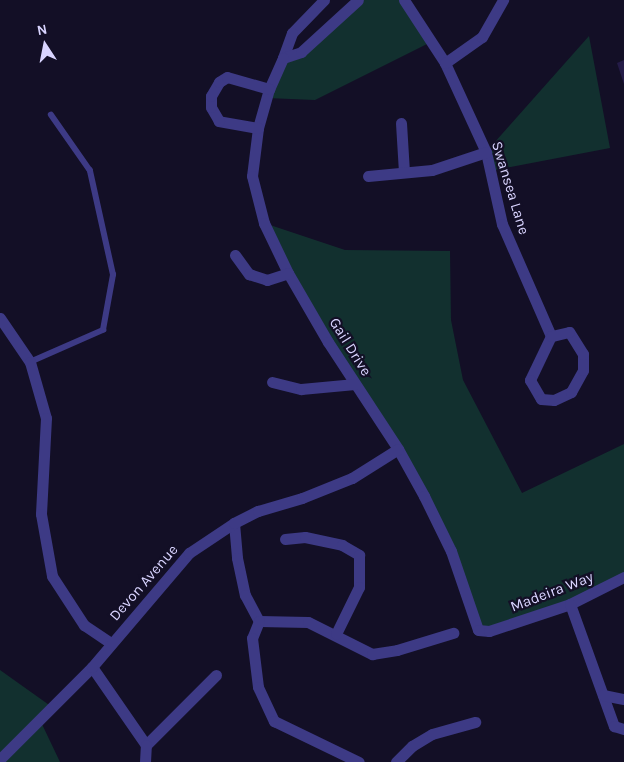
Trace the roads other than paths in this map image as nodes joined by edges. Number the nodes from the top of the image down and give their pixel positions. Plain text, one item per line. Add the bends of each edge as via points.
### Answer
1 (324, 0) edge
2 (358, 0) edge
3 (404, 0) edge
4 (503, 0) edge
5 (282, 58) junction
6 (445, 63) junction
7 (269, 89) junction
8 (51, 115) dead end
9 (401, 123) dead end
10 (258, 128) junction
11 (486, 152) junction
12 (404, 172) junction
13 (368, 176) dead end
14 (235, 255) dead end
15 (288, 273) junction
16 (0, 318) edge
17 (551, 336) junction
18 (30, 362) junction
19 (272, 382) dead end
20 (355, 384) junction
21 (398, 449) junction
22 (234, 523) junction
23 (285, 539) dead end
24 (624, 578) edge
25 (570, 604) junction
26 (259, 621) junction
27 (489, 631) joint
28 (454, 633) dead end
29 (336, 634) junction
30 (111, 643) junction
31 (92, 668) junction
32 (216, 675) dead end
33 (603, 695) junction
34 (624, 699) edge
35 (475, 722) dead end
36 (624, 729) edge
37 (146, 745) junction
38 (0, 759) edge
39 (145, 762) edge
40 (359, 762) edge
41 (396, 762) edge

1 - 5 street, Gail Drive via 292,33
2 - 5 street via 301,52
3 - 6 street, Swansea Lane
4 - 6 street via 482,37
5 - 7 street, Gail Drive
6 - 11 street, Swansea Lane
7 - 10 street, Gail Drive
7 - 10 street via 227,77 219,82 210,96 211,107 219,121
8 - 18 lane via 90,171 113,275 102,330
9 - 12 street
10 - 15 street, Gail Drive via 252,176 264,223
11 - 12 street via 432,170
11 - 17 street, Swansea Lane via 502,224
12 - 13 street
14 - 15 street via 250,274 267,280
15 - 20 street, Gail Drive
16 - 18 street
17 - 17 street via 569,332 583,354 583,370 571,392 554,400 541,399 530,380
18 - 30 street via 46,418 42,514 52,576 84,625
19 - 20 street via 301,389
20 - 21 street, Gail Drive
21 - 22 street, Devon Avenue via 352,478 302,498 258,510
21 - 27 street, Gail Drive via 451,551 478,630
22 - 26 street via 245,595
22 - 30 street, Devon Avenue via 189,553
23 - 29 street via 305,536 342,545 359,556 359,587
24 - 25 street, Madeira Way
25 - 27 street, Madeira Way
25 - 33 street
26 - 29 street via 308,622
26 - 40 street via 252,638 258,687 274,721
28 - 29 street via 372,654 345,642
30 - 31 street, Devon Avenue
31 - 37 street
31 - 38 street, Devon Avenue
32 - 37 street
33 - 34 street
33 - 36 street via 614,726
35 - 41 street via 432,734 412,746
37 - 39 street

